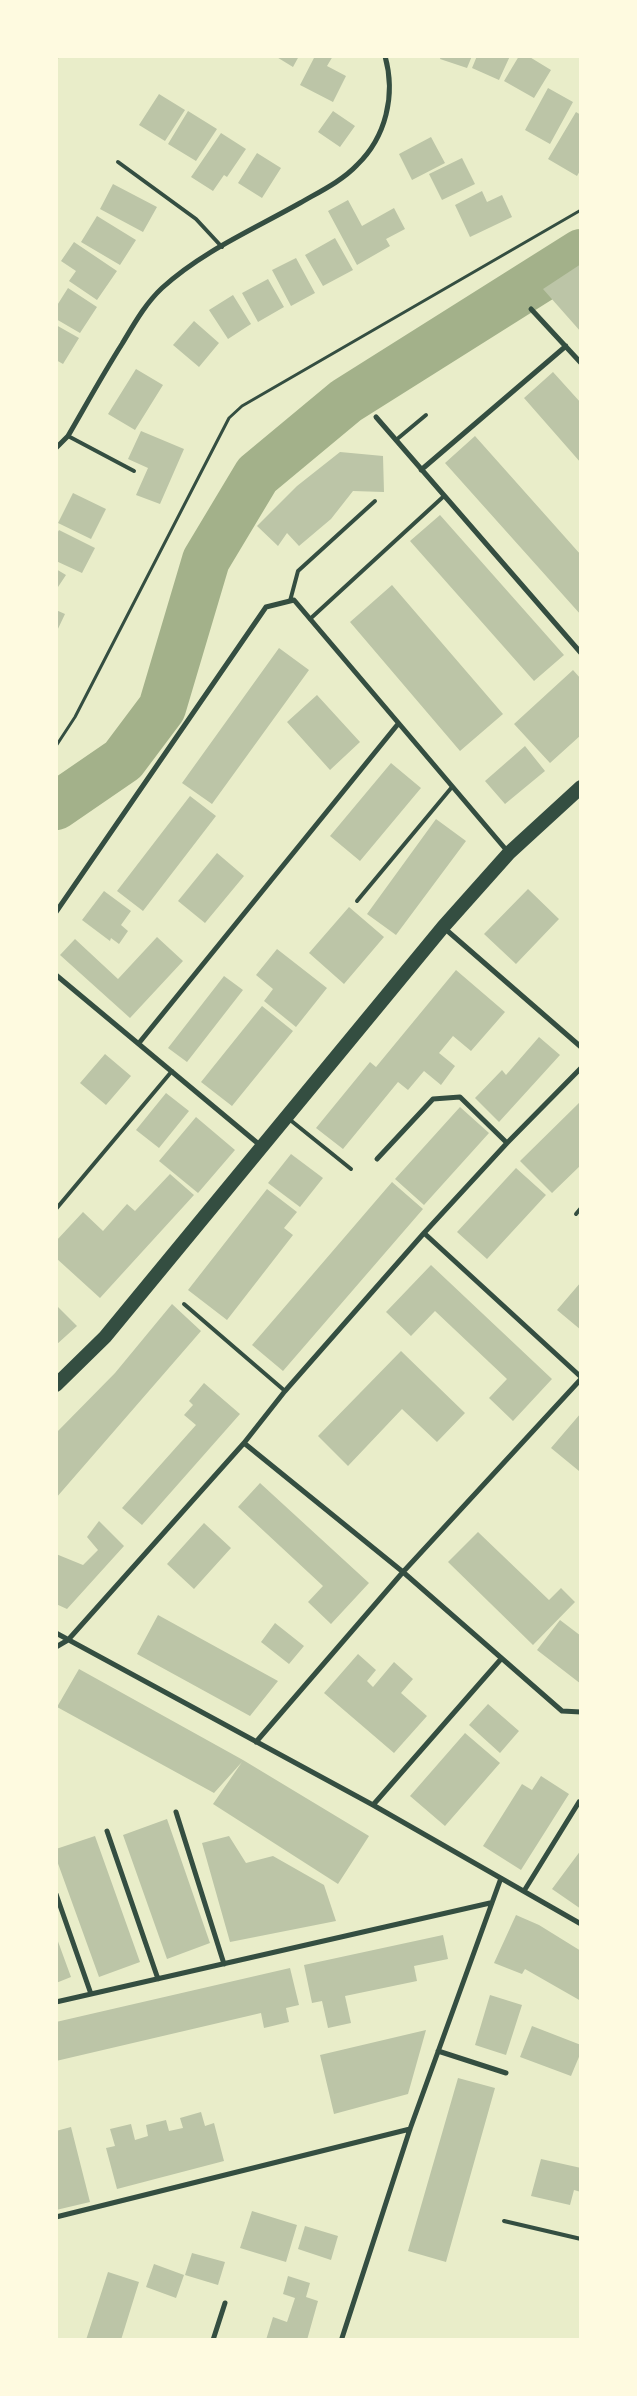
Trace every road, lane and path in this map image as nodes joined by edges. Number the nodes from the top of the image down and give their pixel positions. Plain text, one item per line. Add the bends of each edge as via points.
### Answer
1 (385, 56) edge
2 (118, 162) dead end
3 (581, 210) edge
4 (222, 247) junction
5 (531, 309) dead end
6 (566, 346) junction
7 (581, 363) edge
8 (426, 415) dead end
9 (376, 417) dead end
10 (68, 436) junction
11 (396, 440) junction
12 (56, 448) edge
13 (420, 470) junction
14 (134, 471) dead end
15 (444, 496) junction
16 (375, 502) dead end
17 (290, 601) junction
18 (310, 619) junction
19 (581, 653) edge
20 (398, 724) junction
21 (56, 746) edge
22 (452, 787) junction
23 (581, 787) edge
24 (509, 853) junction
25 (358, 901) dead end
26 (56, 912) edge
27 (443, 927) junction
28 (56, 975) edge
29 (139, 1043) junction
30 (581, 1047) edge
31 (581, 1068) edge
32 (172, 1071) junction
33 (286, 1116) junction
34 (507, 1143) junction
35 (262, 1146) junction
36 (377, 1159) dead end
37 (351, 1169) dead end
38 (581, 1208) edge
39 (56, 1209) edge
40 (576, 1214) dead end
41 (424, 1233) junction
42 (184, 1304) dead end
43 (581, 1378) edge
44 (56, 1385) edge
45 (285, 1391) junction
46 (244, 1442) junction
47 (403, 1572) junction
48 (56, 1632) edge
49 (68, 1640) junction
50 (56, 1647) edge
51 (501, 1659) junction
52 (581, 1712) edge
53 (256, 1742) junction
54 (579, 1802) dead end
55 (373, 1804) junction
56 (176, 1812) dead end
57 (107, 1831) dead end
58 (501, 1878) junction
59 (524, 1891) junction
60 (56, 1894) edge
61 (490, 1903) junction
62 (581, 1924) edge
63 (224, 1964) junction
64 (158, 1980) junction
65 (90, 1994) junction
66 (56, 2002) edge
67 (438, 2051) junction
68 (506, 2072) dead end
69 (410, 2129) junction
70 (56, 2217) edge
71 (504, 2221) dead end
72 (581, 2239) edge
73 (226, 2303) dead end
74 (342, 2338) dead end
75 (213, 2340) edge

1 - 4 street via 389,82 382,131 361,161 322,190
2 - 4 lane via 196,219
3 - 21 path via 242,406 229,418 75,717
4 - 10 street via 183,270 141,313
5 - 6 street
6 - 7 street
6 - 13 street
8 - 11 lane
9 - 11 street
10 - 12 street
10 - 14 lane
11 - 13 street
13 - 15 street
15 - 18 lane
15 - 19 street
16 - 17 lane via 298,571
17 - 18 street via 294,600
17 - 26 street via 266,607
18 - 20 street
20 - 22 street
20 - 29 street
22 - 24 street
22 - 25 lane
23 - 24 highway
24 - 27 highway
27 - 30 street
27 - 33 highway
28 - 29 street
29 - 32 street
31 - 34 street
32 - 35 street
32 - 39 lane
33 - 35 highway
33 - 37 lane
34 - 36 street via 460,1097 433,1099
34 - 41 street
35 - 44 highway via 105,1337
38 - 40 lane
41 - 43 street
41 - 45 street
42 - 45 lane
43 - 47 street
45 - 46 street
46 - 47 street
46 - 49 street
47 - 51 street
47 - 53 street
48 - 49 street
49 - 50 street
49 - 53 street
51 - 52 street via 562,1711
51 - 55 street
53 - 55 street
54 - 59 street
55 - 58 street
56 - 63 street
57 - 64 street
58 - 59 street
58 - 61 street
59 - 62 street
60 - 65 street
61 - 63 street
61 - 67 street
63 - 64 street
64 - 65 street
65 - 66 street
67 - 68 street
67 - 69 street
69 - 70 street
69 - 74 street
71 - 72 lane
73 - 75 street

